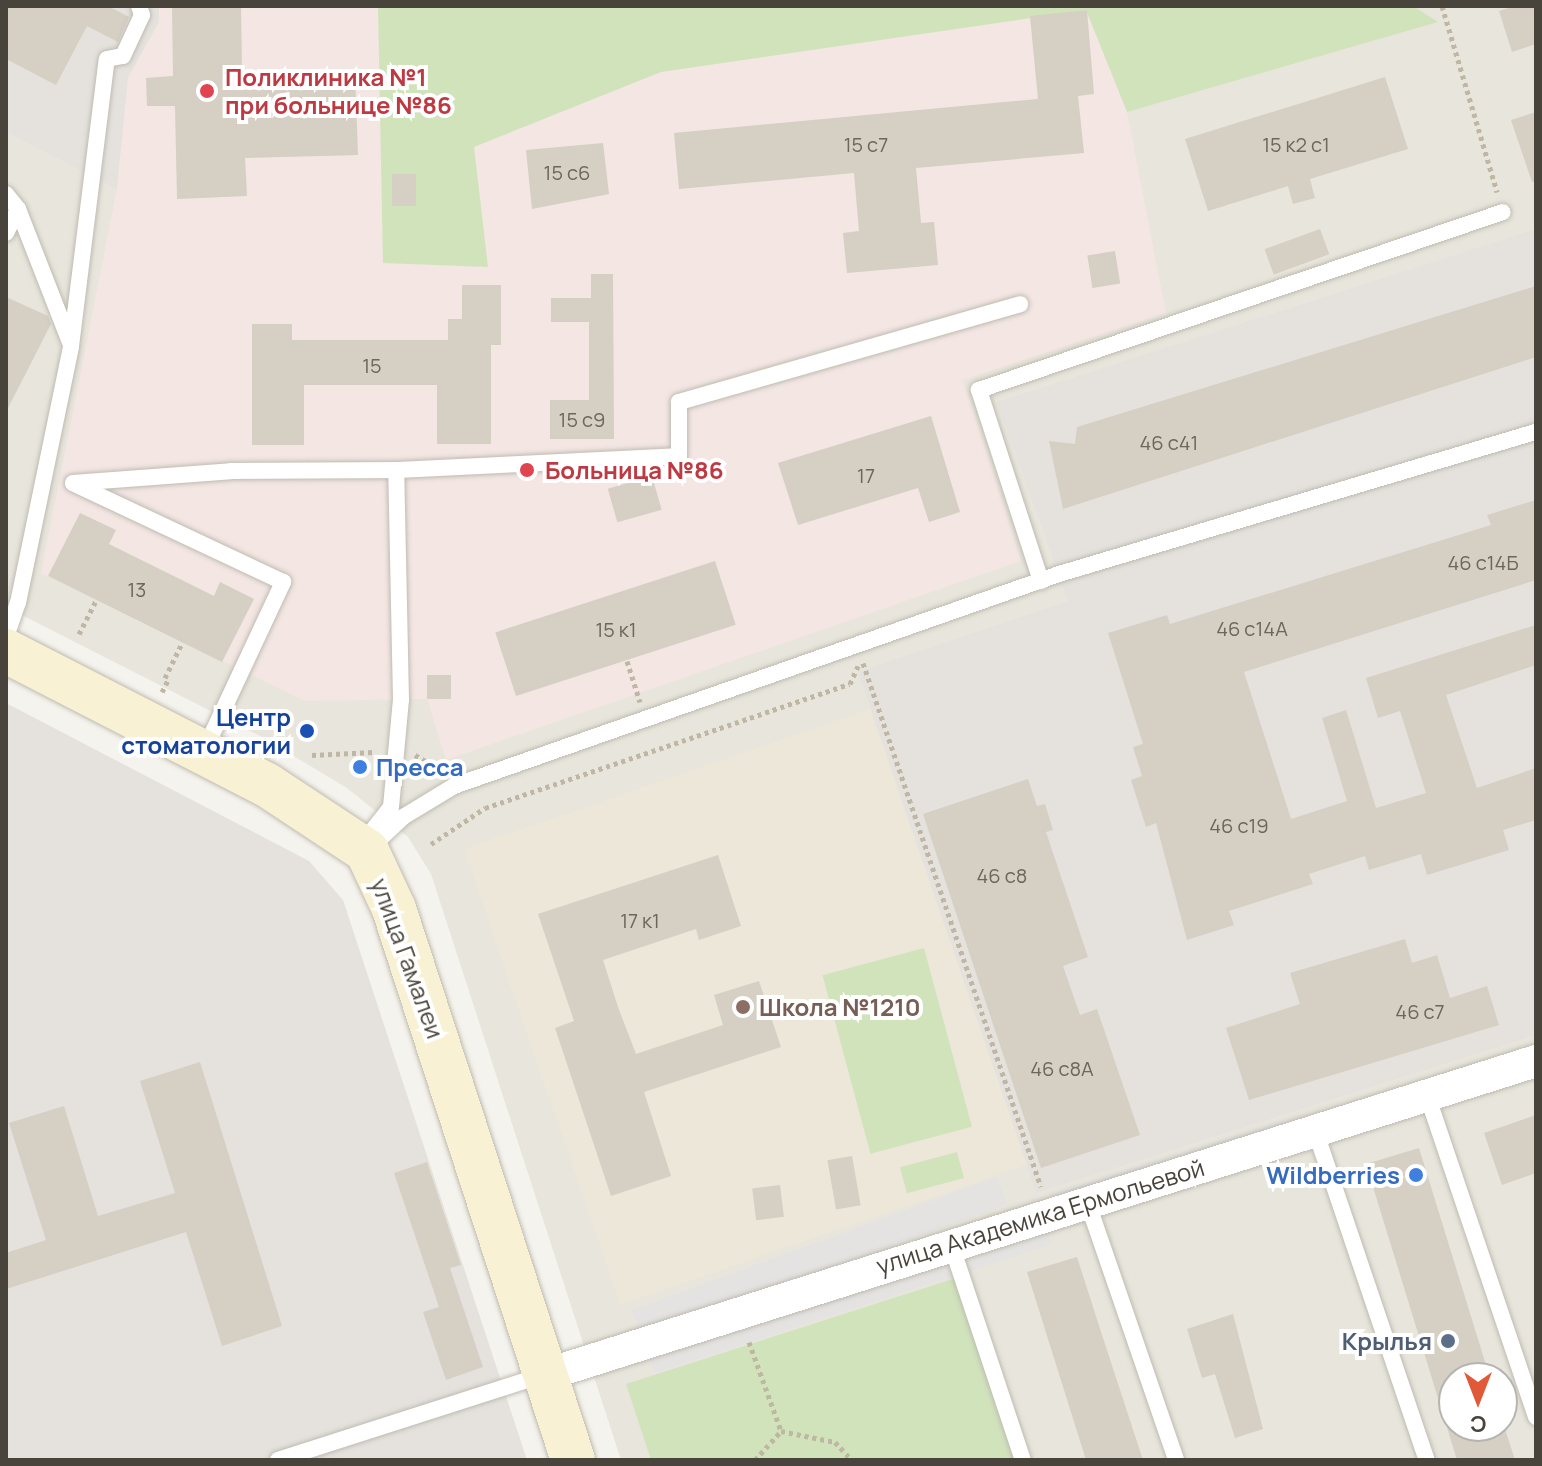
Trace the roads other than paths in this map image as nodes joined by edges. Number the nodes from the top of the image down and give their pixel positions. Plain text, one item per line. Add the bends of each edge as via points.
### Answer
1 (139, 6) edge
2 (6, 194) edge
3 (18, 209) junction
4 (1503, 212) road end
5 (6, 233) edge
6 (1020, 304) dead end
7 (71, 346) junction
8 (1536, 432) edge
9 (396, 470) junction
10 (1041, 581) junction
11 (6, 637) edge
12 (6, 651) edge
13 (204, 751) junction
14 (364, 848) junction
15 (1536, 1061) edge
16 (1427, 1095) junction
17 (1315, 1130) junction
18 (1087, 1201) junction
19 (951, 1244) junction
20 (545, 1375) junction
21 (1536, 1417) edge
22 (278, 1460) edge
23 (573, 1460) edge
24 (1023, 1460) edge
25 (1176, 1460) edge
26 (1427, 1460) edge

1 - 7 lane via 142,15 123,56 107,59
2 - 3 lane
3 - 5 lane
3 - 7 lane
4 - 10 lane via 979,390
6 - 9 lane via 679,402 679,456
7 - 11 lane via 18,603
8 - 10 lane
9 - 13 lane via 231,471 73,483 283,582
9 - 14 lane via 401,700 391,807
10 - 14 lane via 454,786
12 - 13 street
13 - 14 street
14 - 20 street, улица Гамалеи via 394,909
15 - 16 street, улица Академика Ермольевой
16 - 17 street, улица Академика Ермольевой
16 - 21 lane
17 - 18 street, улица Академика Ермольевой
17 - 26 lane
18 - 19 street, улица Академика Ермольевой
18 - 25 lane
19 - 20 street, улица Академика Ермольевой
19 - 24 lane
20 - 22 lane
20 - 23 street, улица Гамалеи

